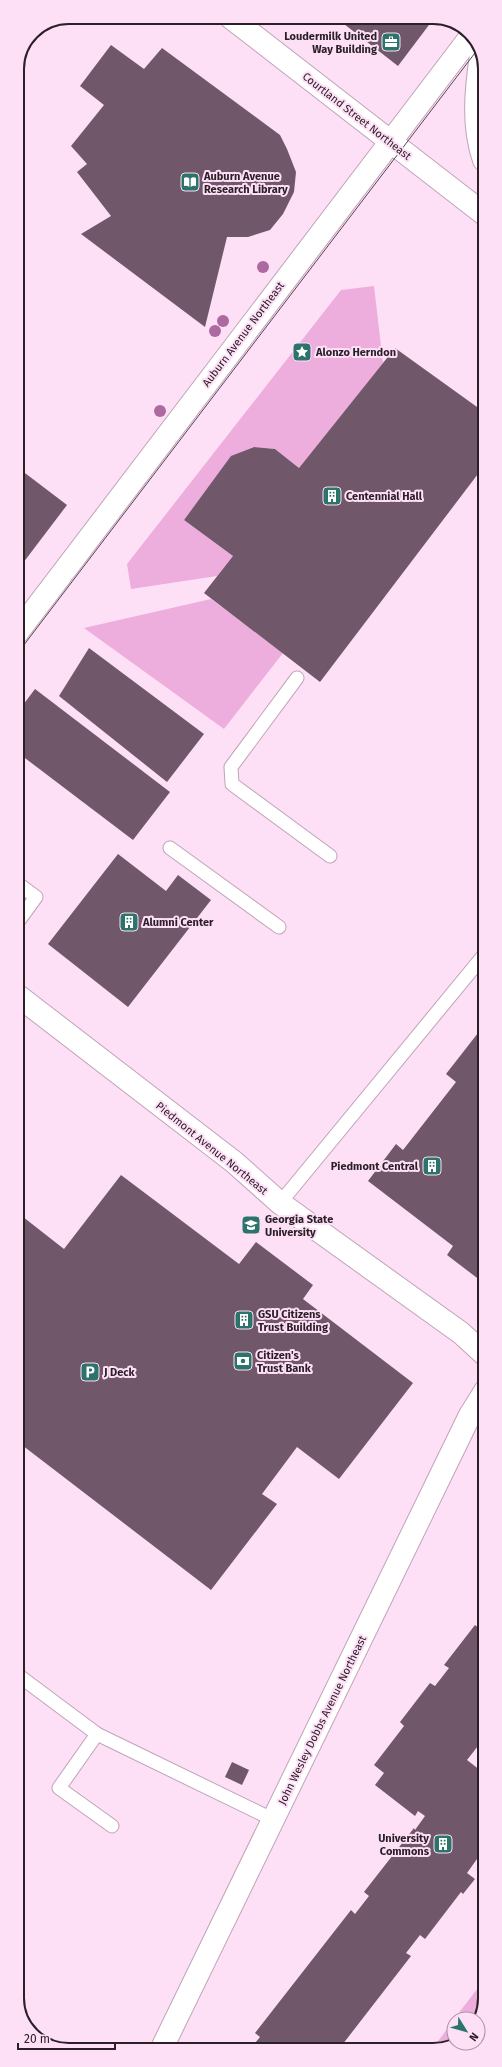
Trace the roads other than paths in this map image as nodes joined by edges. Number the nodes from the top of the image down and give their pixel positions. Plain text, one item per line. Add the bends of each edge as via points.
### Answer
1 (239, 24) edge
2 (468, 40) edge
3 (478, 79) edge
4 (478, 129) edge
5 (390, 141) junction
6 (478, 209) edge
7 (24, 624) edge
8 (297, 678) dead end
9 (170, 848) dead end
10 (330, 856) dead end
11 (24, 888) edge
12 (24, 913) edge
13 (279, 927) dead end
14 (478, 962) edge
15 (24, 1000) edge
16 (280, 1203) junction
17 (478, 1349) edge
18 (478, 1403) edge
19 (24, 1679) edge
20 (97, 1734) junction
21 (274, 1820) junction
22 (112, 1826) dead end
23 (164, 2043) edge

1 - 5 street, Courtland Street Northeast
2 - 5 street, Auburn Avenue Northeast
3 - 4 street
5 - 6 street, Courtland Street Northeast
5 - 7 street, Auburn Avenue Northeast
8 - 10 lane via 231,767 232,784
9 - 13 lane
11 - 12 lane via 36,897
14 - 16 lane
15 - 16 street, Piedmont Avenue Northeast via 234,1162
16 - 17 street, Piedmont Avenue Northeast via 461,1333
18 - 21 street, John Wesley Dobbs Avenue Northeast
19 - 20 lane
20 - 21 lane
20 - 22 lane via 59,1788
21 - 23 street, John Wesley Dobbs Avenue Northeast

